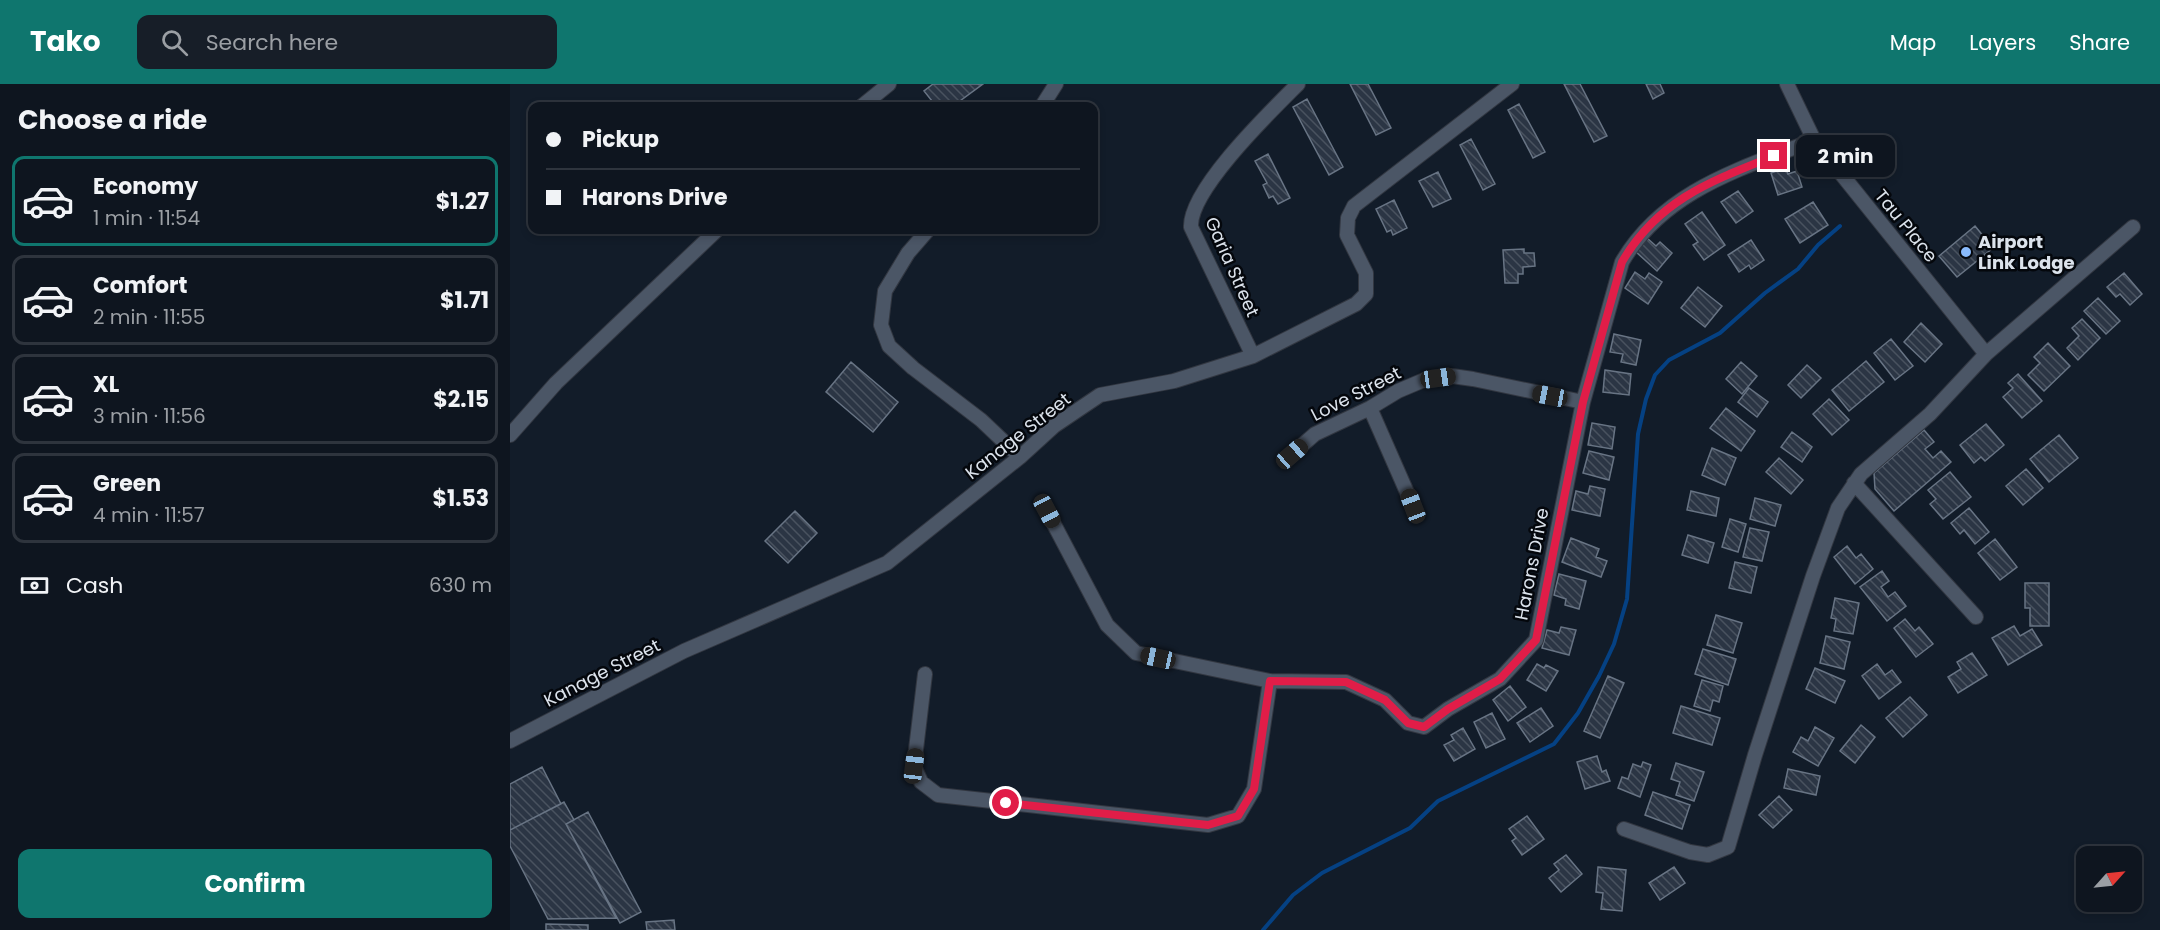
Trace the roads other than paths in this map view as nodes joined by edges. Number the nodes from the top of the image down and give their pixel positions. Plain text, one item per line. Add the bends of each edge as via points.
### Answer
1 (890, 84) edge
2 (1056, 84) edge
3 (1298, 84) edge
4 (1512, 84) edge
5 (1787, 84) edge
6 (867, 102) edge
7 (1045, 102) edge
8 (1814, 140) junction
9 (2133, 227) dead end
10 (713, 234) edge
11 (925, 234) edge
12 (1986, 354) junction
13 (1253, 356) junction
14 (1583, 402) junction
15 (1370, 408) junction
16 (510, 435) edge
17 (1292, 454) dead end
18 (1020, 457) junction
19 (1854, 483) junction
20 (1413, 506) dead end
21 (1047, 511) dead end
22 (1976, 616) dead end
23 (925, 674) dead end
24 (1270, 681) junction
25 (510, 741) edge
26 (1624, 830) dead end

1 - 6 street
2 - 7 street
3 - 13 street, Garia Street via 1248,134 1201,194 1190,216 1191,227
4 - 13 street, Kanage Street via 1353,206 1347,235 1366,273 1366,294 1356,304
5 - 8 street, Tau Place
8 - 12 street, Tau Place
8 - 14 street, Harons Drive via 1713,180 1663,211 1632,244 1622,262
9 - 12 street
10 - 16 street via 556,383
11 - 18 street via 885,291 881,325 889,346 981,420
12 - 19 street via 1930,414
13 - 18 street, Kanage Street via 1174,381 1100,395 1054,426
14 - 15 street, Love Street via 1452,376 1424,380
14 - 24 street, Harons Drive via 1536,640 1500,679 1424,727 1408,723 1385,700 1346,682
15 - 17 street, Love Street via 1315,434
15 - 20 street
18 - 25 street, Kanage Street via 887,563 684,651
19 - 22 street
19 - 26 street via 1838,508 1813,576 1728,846 1708,855
21 - 24 street, Harons Drive via 1107,625 1136,653
23 - 24 street via 914,766 921,782 938,795 1208,825 1238,816 1254,789

